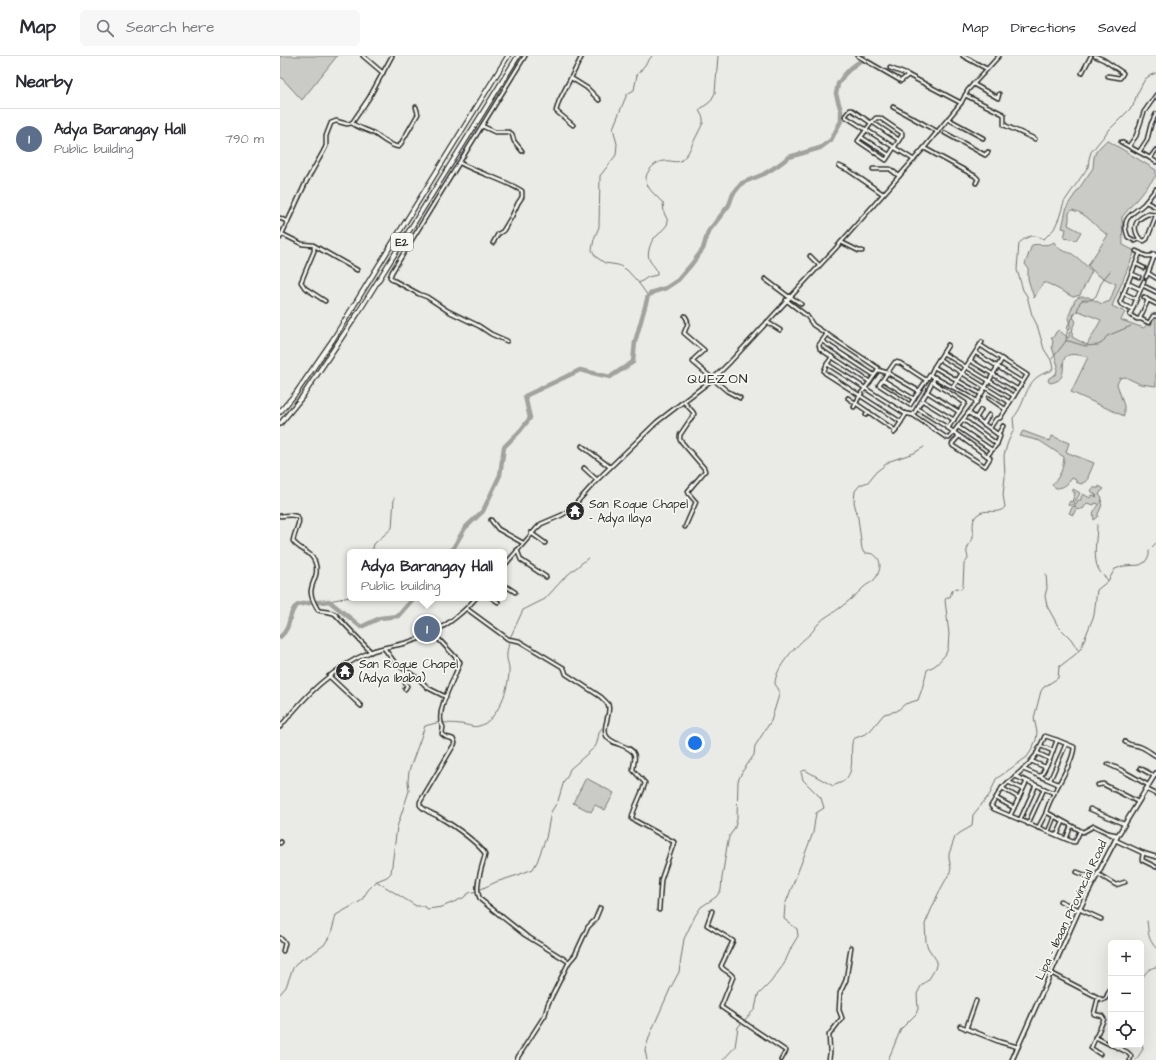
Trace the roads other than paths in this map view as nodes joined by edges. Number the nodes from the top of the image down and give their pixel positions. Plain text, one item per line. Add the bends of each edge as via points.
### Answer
1 (363, 56) edge
2 (392, 56) edge
3 (508, 56) edge
4 (518, 56) edge
5 (525, 56) edge
6 (582, 56) edge
7 (858, 56) edge
8 (962, 56) edge
9 (999, 56) edge
10 (1091, 56) edge
11 (1096, 56) edge
12 (890, 68) dead end
13 (987, 69) junction
14 (383, 73) junction
15 (1082, 73) dead end
16 (908, 75) junction
17 (1108, 76) dead end
18 (572, 78) junction
19 (973, 84) junction
20 (999, 94) dead end
21 (965, 95) junction
22 (1156, 95) edge
23 (599, 100) dead end
24 (961, 102) junction
25 (416, 107) dead end
26 (893, 107) dead end
27 (1156, 114) edge
28 (948, 119) junction
29 (352, 122) junction
30 (872, 122) junction
31 (573, 125) dead end
32 (482, 126) junction
33 (866, 130) junction
34 (940, 131) junction
35 (945, 133) dead end
36 (861, 137) junction
37 (983, 138) dead end
38 (1035, 139) dead end
39 (899, 140) junction
40 (1121, 142) dead end
41 (1129, 146) junction
42 (895, 148) junction
43 (924, 148) junction
44 (1156, 150) edge
45 (522, 151) dead end
46 (988, 152) dead end
47 (1139, 152) junction
48 (890, 155) junction
49 (1150, 158) junction
50 (914, 160) junction
51 (1156, 162) edge
52 (460, 163) junction
53 (838, 166) dead end
54 (873, 170) dead end
55 (899, 176) junction
56 (976, 183) dead end
57 (1156, 189) edge
58 (883, 194) junction
59 (1146, 202) junction
60 (1156, 207) edge
61 (1156, 215) edge
62 (280, 218) edge
63 (288, 222) junction
64 (282, 234) junction
65 (280, 238) edge
66 (1139, 239) junction
67 (493, 242) dead end
68 (841, 242) junction
69 (314, 247) junction
70 (862, 251) dead end
71 (1136, 251) dead end
72 (1140, 253) junction
73 (1155, 255) edge
74 (810, 256) dead end
75 (1136, 264) junction
76 (819, 265) junction
77 (1144, 268) dead end
78 (357, 270) dead end
79 (1148, 273) junction
80 (1132, 274) junction
81 (1139, 276) dead end
82 (1146, 277) dead end
83 (1156, 278) edge
84 (765, 279) dead end
85 (1144, 281) dead end
86 (1127, 284) junction
87 (1142, 285) junction
88 (1140, 289) junction
89 (1156, 292) edge
90 (1123, 293) junction
91 (789, 297) junction
92 (1144, 297) dead end
93 (1136, 299) junction
94 (786, 300) junction
95 (1148, 300) junction
96 (325, 301) dead end
97 (801, 304) dead end
98 (1156, 304) edge
99 (1132, 309) junction
100 (685, 316) dead end
101 (1156, 316) edge
102 (1140, 318) junction
103 (767, 322) junction
104 (780, 330) dead end
105 (826, 334) junction
106 (507, 341) dead end
107 (822, 341) junction
108 (948, 346) dead end
109 (943, 353) junction
110 (976, 353) junction
111 (832, 357) junction
112 (939, 359) junction
113 (1002, 359) junction
114 (971, 361) junction
115 (827, 364) junction
116 (997, 366) junction
117 (934, 367) junction
118 (966, 368) junction
119 (878, 370) junction
120 (888, 373) junction
121 (962, 374) junction
122 (993, 374) junction
123 (874, 375) junction
124 (930, 375) junction
125 (934, 377) junction
126 (713, 379) junction
127 (883, 380) junction
128 (926, 380) junction
129 (958, 380) junction
130 (989, 380) junction
131 (870, 382) junction
132 (933, 382) junction
133 (1022, 382) junction
134 (953, 387) junction
135 (865, 388) junction
136 (985, 388) junction
137 (1017, 390) junction
138 (919, 391) junction
139 (928, 392) junction
140 (981, 394) junction
141 (860, 395) junction
142 (1014, 396) junction
143 (740, 398) dead end
144 (848, 398) dead end
145 (914, 398) junction
146 (989, 398) dead end
147 (923, 401) junction
148 (684, 402) junction
149 (1009, 402) junction
150 (976, 403) junction
151 (856, 404) junction
152 (854, 407) dead end
153 (862, 408) junction
154 (918, 409) junction
155 (1006, 409) junction
156 (981, 410) dead end
157 (860, 411) dead end
158 (280, 412) edge
159 (869, 412) junction
160 (960, 412) junction
161 (906, 414) junction
162 (969, 414) junction
163 (989, 414) dead end
164 (866, 415) dead end
165 (913, 416) junction
166 (875, 417) junction
167 (976, 418) junction
168 (873, 420) dead end
169 (954, 420) junction
170 (964, 420) junction
171 (901, 422) junction
172 (280, 424) edge
173 (983, 424) junction
174 (1003, 426) dead end
175 (958, 427) junction
176 (948, 428) junction
177 (990, 428) junction
178 (954, 432) junction
179 (998, 434) junction
180 (958, 436) junction
181 (997, 444) junction
182 (582, 446) dead end
183 (992, 450) junction
184 (988, 456) junction
185 (610, 467) junction
186 (584, 468) dead end
187 (597, 480) junction
188 (280, 516) edge
189 (491, 520) dead end
190 (686, 527) dead end
191 (531, 533) junction
192 (523, 543) junction
193 (545, 544) dead end
194 (517, 550) junction
195 (507, 562) edge
196 (546, 577) dead end
197 (507, 587) edge
198 (515, 592) dead end
199 (474, 601) edge
200 (467, 609) junction
201 (432, 632) junction
202 (384, 648) junction
203 (371, 652) junction
204 (411, 675) junction
205 (329, 676) junction
206 (405, 689) dead end
207 (446, 697) junction
208 (361, 706) dead end
209 (280, 727) edge
210 (1057, 740) junction
211 (1125, 742) dead end
212 (1066, 744) junction
213 (1041, 746) junction
214 (1053, 751) junction
215 (1037, 753) junction
216 (1156, 756) edge
217 (1050, 759) junction
218 (1031, 761) junction
219 (1108, 764) dead end
220 (1045, 767) junction
221 (1023, 768) junction
222 (1140, 768) dead end
223 (1155, 774) edge
224 (1015, 776) junction
225 (1040, 776) junction
226 (1050, 780) junction
227 (1027, 781) junction
228 (1008, 782) junction
229 (1058, 784) junction
230 (1036, 785) junction
231 (1098, 785) dead end
232 (1148, 785) junction
233 (1002, 788) junction
234 (1023, 789) junction
235 (1044, 789) junction
236 (1146, 789) junction
237 (1054, 793) junction
238 (1156, 794) edge
239 (996, 798) junction
240 (1019, 798) junction
241 (1138, 802) junction
242 (1014, 808) junction
243 (1090, 809) dead end
244 (1046, 812) junction
245 (1010, 816) junction
246 (1054, 817) junction
247 (1020, 820) junction
248 (1063, 822) junction
249 (1028, 824) junction
250 (1124, 824) junction
251 (1072, 826) junction
252 (1038, 828) junction
253 (1080, 831) junction
254 (1048, 832) junction
255 (1057, 835) junction
256 (1116, 836) junction
257 (1066, 839) junction
258 (1143, 853) junction
259 (1156, 857) edge
260 (1156, 867) edge
261 (1077, 872) dead end
262 (1098, 874) junction
263 (1095, 879) junction
264 (1125, 882) dead end
265 (1060, 901) dead end
266 (600, 908) dead end
267 (1079, 909) junction
268 (659, 910) dead end
269 (712, 911) dead end
270 (1101, 919) dead end
271 (280, 938) edge
272 (851, 948) dead end
273 (283, 951) dead end
274 (569, 962) junction
275 (1051, 973) junction
276 (1108, 994) edge
277 (1098, 998) junction
278 (976, 1001) dead end
279 (960, 1026) dead end
280 (966, 1029) junction
281 (1095, 1038) junction
282 (1108, 1044) edge
283 (1018, 1047) junction
284 (1118, 1048) edge
285 (1100, 1054) dead end
286 (517, 1060) edge
287 (781, 1060) edge
288 (829, 1060) edge
289 (1012, 1060) edge
290 (1130, 1060) edge

1 - 14 street
2 - 14 street
3 - 158 highway, E2 via 332,341
4 - 172 highway, E2 via 358,313 302,397
5 - 32 street
6 - 18 street
7 - 16 street via 902,81
8 - 13 street
9 - 13 street
10 - 15 street
11 - 17 street via 1123,73 1120,78
12 - 16 street
13 - 19 street
14 - 29 street
16 - 24 street
18 - 23 street
18 - 31 street via 556,111
19 - 20 street via 998,98
19 - 21 street
21 - 24 street
21 - 38 street via 1003,114 1004,125
22 - 41 street via 1144,112 1136,136
24 - 28 street
25 - 29 street via 418,114 399,147
26 - 34 street
27 - 47 street via 1147,140
28 - 34 street
28 - 37 street
29 - 63 street via 331,123 326,136 326,146
30 - 33 street
30 - 33 street via 852,110 848,111 846,118
30 - 39 street
30 - 39 street via 880,118 902,133
32 - 45 street via 495,132 509,132
32 - 52 street
33 - 36 street
33 - 42 street
34 - 43 street
35 - 46 street via 986,155
36 - 48 street
36 - 48 street via 859,143 884,160
39 - 42 street
40 - 41 street
41 - 47 street
42 - 48 street
42 - 50 street
43 - 50 street
43 - 56 street via 975,176 978,179
44 - 49 street
47 - 49 street
49 - 51 street
50 - 55 street
52 - 67 street via 522,191 522,197 509,221
52 - 106 street via 390,277
53 - 58 street
54 - 55 street via 890,169
55 - 58 street
57 - 59 street
58 - 68 street
59 - 60 street
59 - 66 street via 1129,216 1126,223 1128,237 1135,241
61 - 66 street via 1146,240
61 - 66 street via 1148,214 1138,220 1135,227
62 - 63 street
63 - 64 street
64 - 65 street
64 - 69 street
68 - 70 street
68 - 76 street
69 - 78 street
69 - 96 street via 302,282 305,288
71 - 72 street
72 - 73 street via 1146,256
72 - 75 street
73 - 79 street
74 - 76 street
75 - 77 street
75 - 80 street
76 - 91 street
79 - 82 street
79 - 83 street
80 - 81 street
80 - 86 street
84 - 91 street
85 - 87 street
86 - 88 street
86 - 90 street
87 - 88 street
87 - 89 street
88 - 93 street
90 - 93 street
90 - 99 street via 1120,303
91 - 94 street
91 - 97 street
92 - 95 street
93 - 99 street
94 - 103 street
94 - 105 street
95 - 98 street
95 - 102 street
99 - 102 street via 1130,316
100 - 126 street via 689,324 684,333 704,350 693,360
101 - 102 street via 1153,316 1149,323
103 - 104 street
103 - 126 street
105 - 107 street
105 - 119 street
107 - 111 street via 820,349
107 - 123 street
108 - 109 street
109 - 112 street
109 - 118 street
110 - 113 street via 981,343
110 - 114 street
110 - 116 street
111 - 115 street
111 - 131 street
112 - 117 street
112 - 121 street
113 - 116 street
113 - 133 street via 1028,373
114 - 118 street
114 - 122 street
115 - 135 street
115 - 141 street via 825,373
116 - 122 street
116 - 133 street
117 - 124 street
117 - 129 street
118 - 121 street
118 - 130 street
119 - 120 street
119 - 123 street
120 - 127 street
120 - 128 street via 895,362 898,362
120 - 138 street
121 - 129 street
121 - 136 street
122 - 130 street
122 - 137 street
123 - 131 street
124 - 125 street
124 - 128 street
125 - 132 street
125 - 134 street
126 - 143 street
126 - 148 street
127 - 145 street
127 - 145 street via 880,386 908,404 910,405
128 - 138 street
129 - 134 street
129 - 140 street
130 - 136 street
130 - 142 street
131 - 135 street
132 - 139 street
132 - 160 street via 965,403
133 - 137 street
134 - 150 street
135 - 141 street
135 - 161 street
136 - 140 street
136 - 149 street
137 - 142 street
138 - 145 street
139 - 147 street
139 - 160 street
140 - 150 street
141 - 151 street
141 - 171 street
142 - 149 street
144 - 151 street
146 - 155 street
147 - 154 street
147 - 169 street
148 - 185 street via 657,422
148 - 190 street via 694,414 680,435 680,440 705,471 688,491 696,502
149 - 155 street
150 - 162 street
151 - 152 street
151 - 153 street
153 - 157 street
153 - 159 street
154 - 165 street
154 - 176 street
155 - 177 street
156 - 167 street
159 - 164 street
159 - 166 street
160 - 169 street
161 - 165 street
161 - 171 street
162 - 167 street
162 - 170 street
163 - 173 street
165 - 178 street via 947,438
166 - 168 street
166 - 171 street via 895,432
167 - 173 street
169 - 176 street
170 - 175 street
170 - 181 street
173 - 177 street
174 - 179 street
175 - 178 street
175 - 183 street
176 - 178 street
177 - 179 street
178 - 180 street
179 - 181 street via 1001,438
180 - 184 street
180 - 184 street via 952,444 984,466 990,460
181 - 183 street
182 - 185 street
183 - 184 street
185 - 187 street
186 - 187 street
187 - 191 street via 570,510 541,524
188 - 203 street via 289,514 298,518 294,541 315,560 317,567 311,592 316,606 320,611 335,614
189 - 192 street via 498,529
191 - 192 street
191 - 193 street
192 - 194 street
194 - 195 street
194 - 196 street via 521,560
197 - 198 street
199 - 200 street
200 - 201 street via 457,618
200 - 268 street via 508,639 519,641 564,668 566,674 608,704 606,735 610,740 633,752 633,770 645,783 632,819 674,842 661,880
201 - 202 street via 409,642
201 - 207 street via 460,662
202 - 203 street
202 - 204 street via 396,663
203 - 205 street
204 - 206 street via 405,683
204 - 207 street via 430,690
205 - 208 street
205 - 209 street via 302,700
207 - 274 street via 440,718 442,734 453,739 455,743 420,805 459,831 484,852 477,892 481,900 525,935
210 - 212 street
210 - 213 street via 1045,736
210 - 214 street
211 - 216 street via 1131,746 1139,746
212 - 226 street
212 - 229 street via 1075,747
213 - 214 street
213 - 215 street
214 - 217 street
215 - 217 street
215 - 218 street
217 - 220 street
218 - 220 street
218 - 221 street
219 - 232 street
220 - 225 street
221 - 224 street
221 - 225 street
222 - 223 street
223 - 232 main road, Lipa - Ibaan Provincial Road
224 - 227 street
224 - 228 street
225 - 226 street
226 - 229 street
227 - 230 street
227 - 234 street
228 - 233 street
228 - 234 street
229 - 237 street
230 - 235 street
230 - 247 street
231 - 241 street via 1103,784
232 - 236 main road, Lipa - Ibaan Provincial Road
233 - 239 street
233 - 240 street
234 - 240 street
235 - 237 street
235 - 249 street
236 - 238 street
236 - 241 main road, Lipa - Ibaan Provincial Road
237 - 244 street
239 - 242 street
239 - 245 street via 991,806
240 - 242 street
241 - 250 main road, Lipa - Ibaan Provincial Road
242 - 245 street
243 - 250 street
244 - 246 street
244 - 252 street
245 - 247 street
246 - 248 street
246 - 254 street
247 - 249 street
248 - 251 street
248 - 255 street
249 - 252 street
250 - 256 main road, Lipa - Ibaan Provincial Road
251 - 253 street
251 - 257 street
252 - 254 street
253 - 256 street via 1084,832 1093,826
253 - 257 street via 1074,843
254 - 255 street
255 - 257 street
256 - 258 street via 1121,843
256 - 262 main road, Lipa - Ibaan Provincial Road
258 - 259 street
258 - 260 street via 1142,860
261 - 263 street
262 - 263 main road, Lipa - Ibaan Provincial Road
262 - 264 street via 1116,885
263 - 267 main road, Lipa - Ibaan Provincial Road
265 - 267 street
266 - 274 street
267 - 270 street
267 - 275 main road, Lipa - Ibaan Provincial Road
269 - 287 street via 707,925 733,941 721,966 733,977 721,1007 786,1051
271 - 273 street via 285,943
272 - 288 street via 846,980 840,993 839,1010 842,1018 829,1036
274 - 286 street via 545,1015
275 - 277 street
275 - 283 main road, Lipa - Ibaan Provincial Road
276 - 277 street via 1105,1000
277 - 281 street via 1094,1014 1104,1019
278 - 280 street
279 - 280 street
280 - 283 street
281 - 282 street
281 - 285 street via 1091,1048
283 - 289 main road, Lipa - Ibaan Provincial Road
284 - 290 street via 1129,1053

